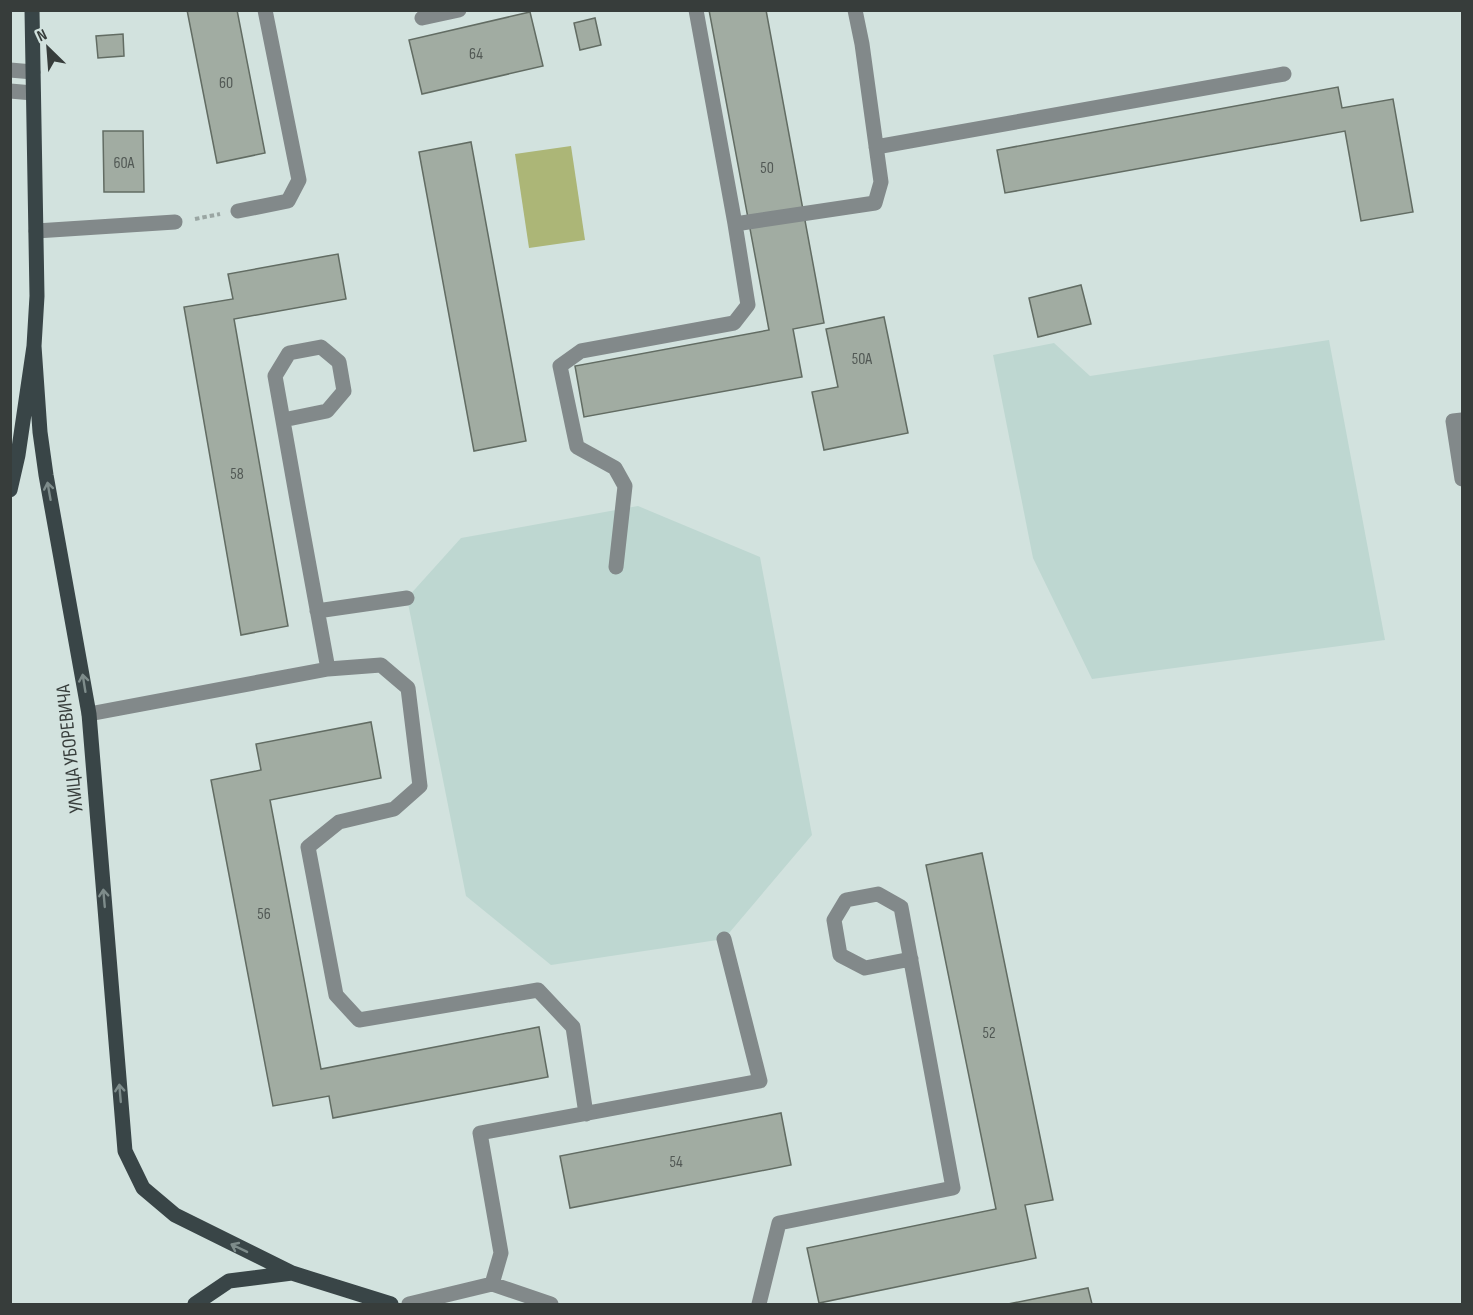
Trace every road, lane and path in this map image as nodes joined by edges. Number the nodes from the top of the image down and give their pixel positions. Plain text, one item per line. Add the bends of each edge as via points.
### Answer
1 (32, 10) edge
2 (265, 10) edge
3 (459, 10) edge
4 (696, 10) edge
5 (855, 10) edge
6 (422, 18) dead end
7 (10, 70) edge
8 (33, 72) junction
9 (1284, 74) dead end
10 (10, 92) edge
11 (33, 93) junction
12 (876, 147) junction
13 (238, 211) joint
14 (176, 222) joint
15 (735, 224) junction
16 (36, 231) junction
17 (34, 346) junction
18 (283, 420) junction
19 (1462, 420) edge
20 (14, 453) edge
21 (1462, 479) edge
22 (10, 490) edge
23 (616, 567) dead end
24 (407, 598) dead end
25 (317, 611) junction
26 (328, 669) junction
27 (89, 714) junction
28 (724, 939) dead end
29 (911, 959) junction
30 (586, 1114) junction
31 (292, 1273) junction
32 (492, 1284) junction
33 (195, 1305) edge
34 (391, 1305) edge
35 (409, 1305) edge
36 (551, 1305) edge
37 (759, 1305) edge

1 - 8 main road
2 - 13 lane via 299,180 288,201
3 - 6 lane
4 - 15 lane
5 - 12 lane
7 - 8 lane
8 - 11 main road
9 - 12 lane
10 - 11 lane
11 - 16 main road
12 - 15 lane via 881,182 875,203
13 - 14 path
14 - 16 lane
15 - 23 lane via 748,305 734,323 581,351 560,366 577,447 615,468 625,486
16 - 17 main road
17 - 20 main road
27 -> 17 main road, УЛИЦА УБОРЕВИЧА via 46,475
18 - 18 lane via 275,376 289,353 321,347 339,362 344,391 327,411
18 - 25 lane
19 - 21 lane via 1453,422
20 - 22 main road
24 - 25 lane
25 - 26 lane
26 - 27 lane
26 - 30 lane via 381,665 408,688 420,786 394,809 339,822 308,847 336,995 359,1020 538,990 573,1027
31 -> 27 main road, УЛИЦА УБОРЕВИЧА via 175,1215 142,1188 125,1151
28 - 30 lane via 759,1082
29 - 29 lane via 901,907 878,894 846,900 834,920 840,955 865,968
29 - 37 lane via 953,1188 778,1223
30 - 32 lane via 480,1133 501,1253
31 - 33 main road via 229,1281
31 - 34 main road, УЛИЦА УБОРЕВИЧА
32 - 35 lane
32 - 36 lane

